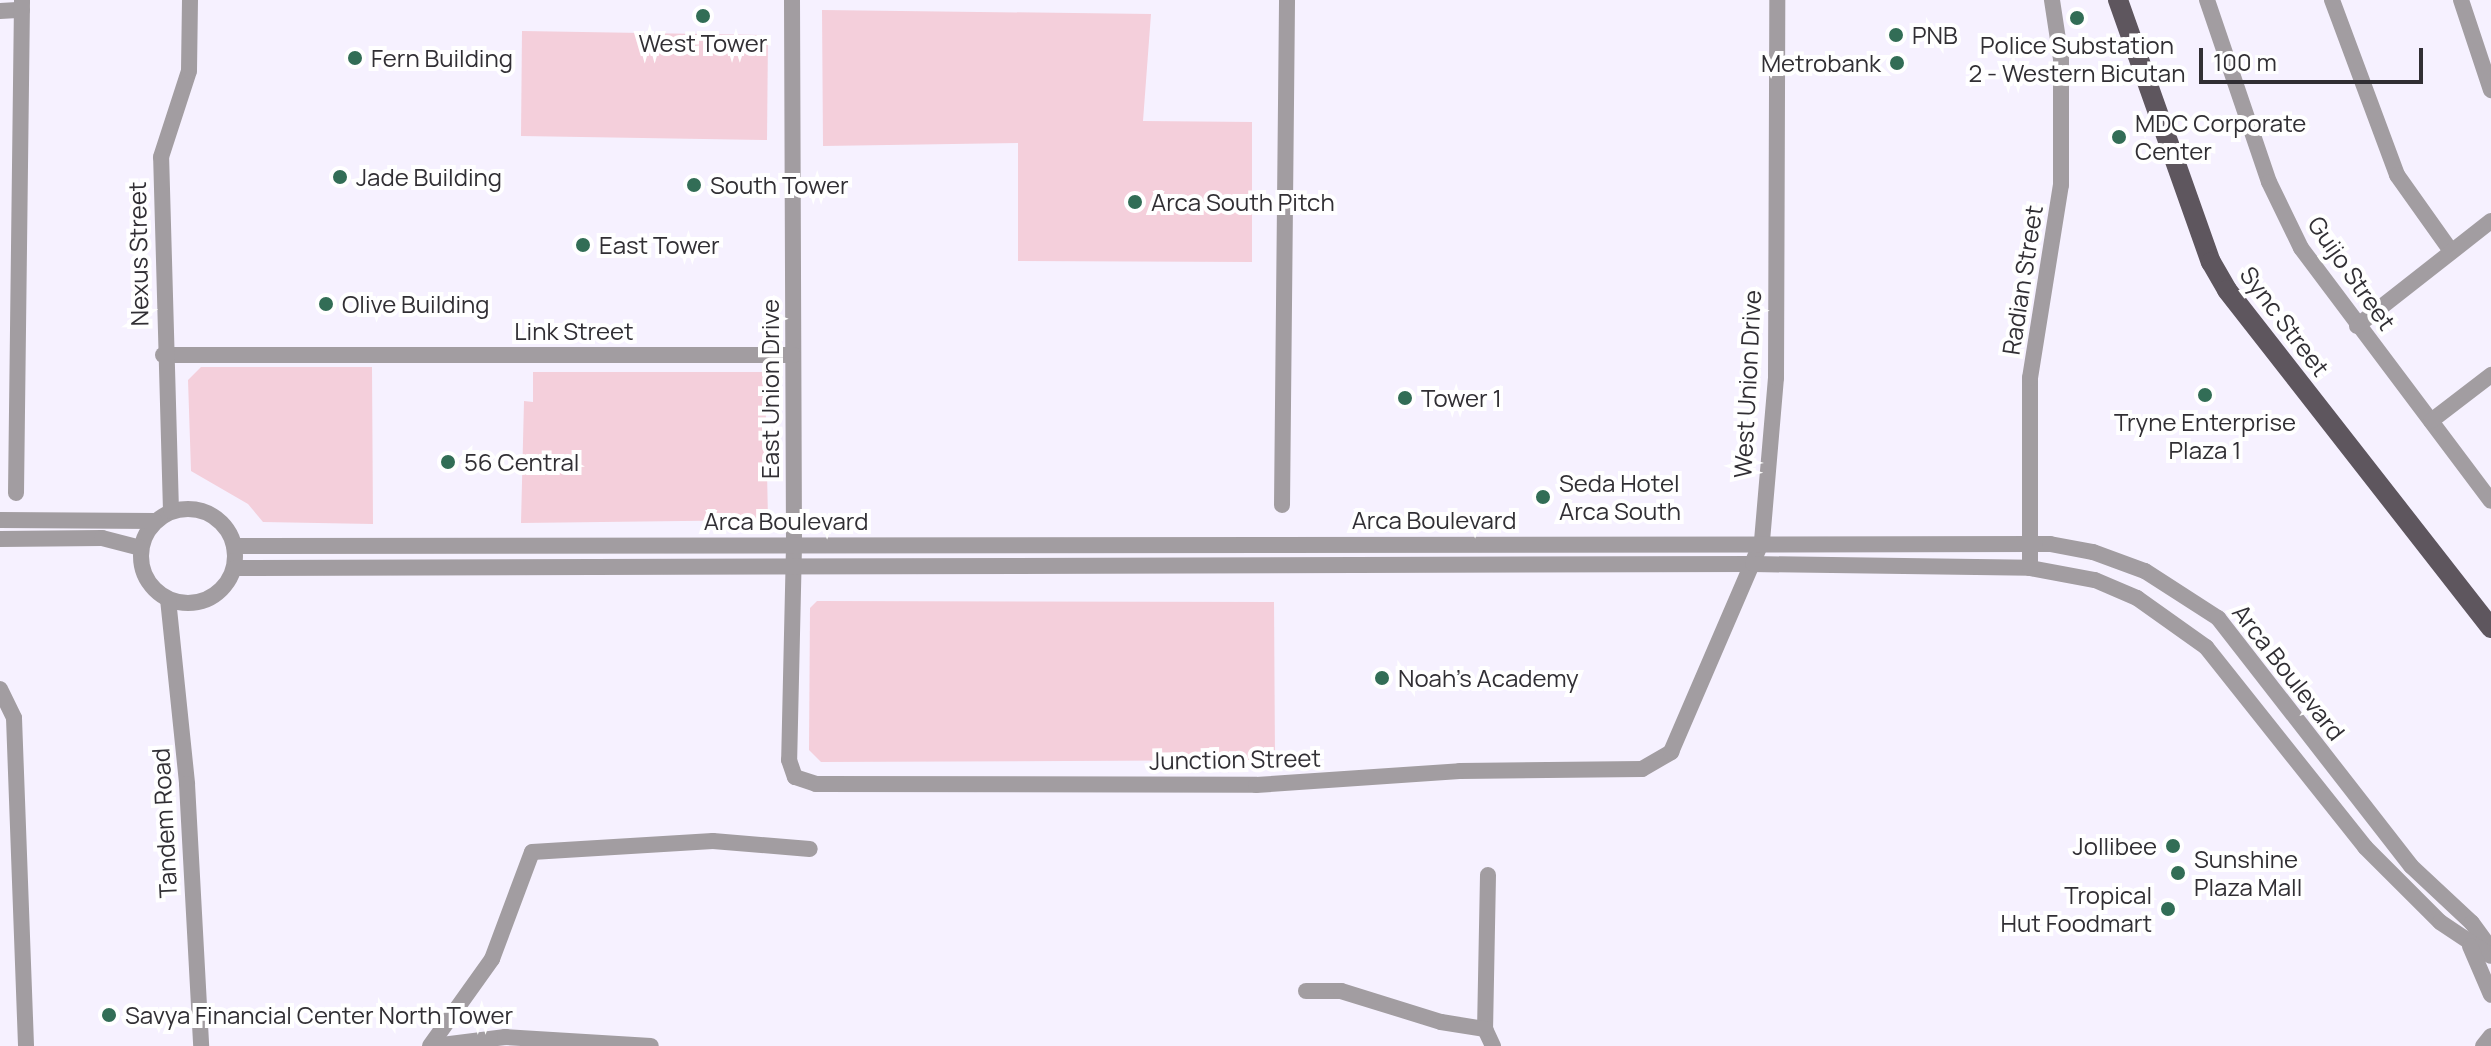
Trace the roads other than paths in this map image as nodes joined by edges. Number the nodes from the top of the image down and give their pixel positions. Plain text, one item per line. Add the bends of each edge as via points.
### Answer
1 (190, 0) edge
2 (792, 0) edge
3 (1287, 0) edge
4 (1777, 0) edge
5 (2052, 0) edge
6 (2118, 0) edge
7 (2207, 0) edge
8 (2332, 0) edge
9 (2461, 0) edge
10 (22, 5) edge
11 (0, 11) edge
12 (2491, 90) edge
13 (2491, 221) edge
14 (2451, 251) junction
15 (2357, 326) junction
16 (163, 355) junction
17 (793, 355) junction
18 (2491, 375) edge
19 (2431, 421) junction
20 (16, 493) dead end
21 (2491, 501) edge
22 (1282, 505) dead end
23 (171, 511) junction
24 (0, 520) edge
25 (155, 521) junction
26 (0, 539) edge
27 (1762, 541) junction
28 (2030, 541) junction
29 (234, 546) junction
30 (794, 546) junction
31 (141, 548) junction
32 (1753, 564) junction
33 (793, 567) junction
34 (234, 568) junction
35 (2030, 568) junction
36 (168, 599) junction
37 (2491, 628) edge
38 (0, 689) edge
39 (1671, 752) joint
40 (795, 777) joint
41 (810, 849) dead end
42 (1488, 875) dead end
43 (2472, 923) junction
44 (2491, 930) edge
45 (2469, 945) junction
46 (2491, 949) edge
47 (2491, 956) edge
48 (1306, 991) dead end
49 (2491, 995) edge
50 (1485, 1029) junction
51 (2491, 1036) edge
52 (26, 1046) edge
53 (201, 1046) edge
54 (432, 1046) edge
55 (651, 1046) edge
56 (1493, 1046) edge
57 (2483, 1046) edge

1 - 16 street, Nexus Street via 189,71 161,157
2 - 17 street, East Union Drive
3 - 22 street
4 - 27 street, West Union Drive via 1776,378
5 - 28 street, Radian Street via 2061,59 2062,161 2030,378
6 - 37 main road, Sync Street via 2211,262 2227,290
7 - 15 street, Guijo Street via 2279,204 2301,248
8 - 14 street via 2397,175
9 - 12 street
10 - 11 street
10 - 20 street
13 - 14 street
14 - 15 street
15 - 19 street, Guijo Street
16 - 17 street, Link Street
16 - 23 street, Nexus Street
17 - 30 street, East Union Drive
18 - 19 street
19 - 21 street, Guijo Street
23 - 25 street
23 - 29 street via 193,509 214,516
24 - 25 street
25 - 31 street
26 - 31 street via 102,538
27 - 28 street, Arca Boulevard
27 - 30 street, Arca Boulevard
27 - 32 street, West Union Drive
28 - 35 street, Radian Street
28 - 43 street, Arca Boulevard via 2093,552 2145,571 2218,618 2411,866
29 - 30 street, Arca Boulevard
29 - 34 street
30 - 33 street, East Union Drive
31 - 36 street via 149,583
32 - 33 street, Arca Boulevard
32 - 35 street, Arca Boulevard
32 - 39 street, West Union Drive
33 - 34 street, Arca Boulevard
33 - 40 street, East Union Drive via 789,760
34 - 36 street via 211,597 187,603
35 - 45 street, Arca Boulevard via 2095,580 2137,598 2206,647 2365,847
36 - 53 street, Tandem Road via 187,784
38 - 52 street via 14,718
39 - 40 street, Junction Street via 1642,769 1472,770 1298,784 816,784
41 - 54 street via 713,841 532,852 492,959
42 - 50 street
43 - 44 street, Arca Boulevard
43 - 46 street, Arca Boulevard
45 - 47 street, Arca Boulevard
45 - 49 street, Arca Boulevard
48 - 50 street via 1341,991 1441,1022
50 - 56 street
51 - 57 street
54 - 55 street via 505,1037

